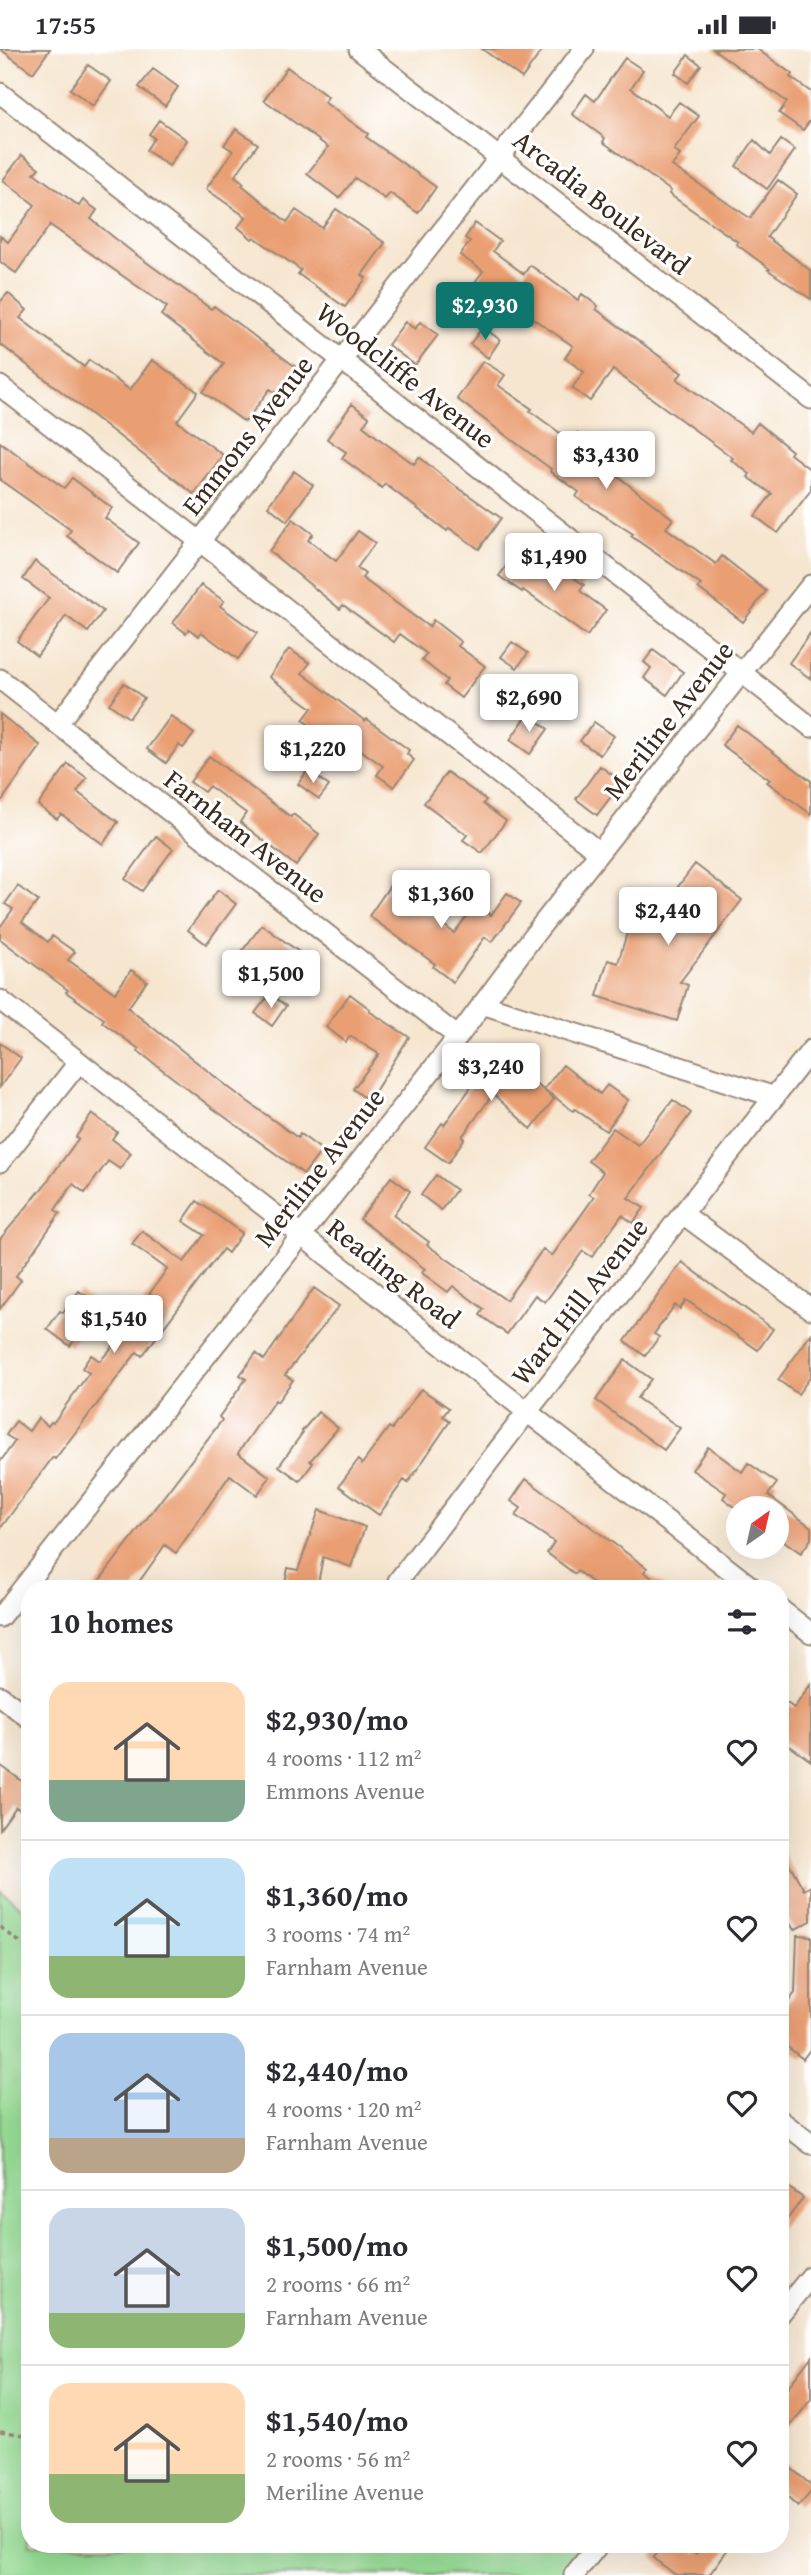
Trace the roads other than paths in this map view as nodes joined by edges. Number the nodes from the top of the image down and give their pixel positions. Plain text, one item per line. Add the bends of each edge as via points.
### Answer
1 (359, 49) edge
2 (584, 49) edge
3 (0, 93) edge
4 (500, 158) junction
5 (341, 360) junction
6 (0, 386) edge
7 (811, 399) edge
8 (199, 542) junction
9 (811, 585) edge
10 (741, 672) junction
11 (0, 679) edge
12 (58, 723) junction
13 (811, 727) edge
14 (599, 852) junction
15 (0, 1000) edge
16 (482, 1005) junction
17 (458, 1037) junction
18 (811, 1050) edge
19 (79, 1062) junction
20 (775, 1097) junction
21 (0, 1162) edge
22 (683, 1214) junction
23 (301, 1236) junction
24 (811, 1308) edge
25 (527, 1412) junction
26 (29, 1580) edge
27 (399, 1580) edge
28 (742, 1580) edge
29 (21, 1590) edge
30 (789, 1616) edge
31 (0, 1617) edge
32 (811, 1633) edge
33 (0, 1696) edge
34 (21, 1712) edge
35 (789, 2127) edge
36 (811, 2144) edge
37 (811, 2276) edge
38 (789, 2303) edge
39 (592, 2553) edge
40 (574, 2575) edge

1 - 4 street, Arcadia Boulevard
2 - 4 street, Emmons Avenue
3 - 5 street, Woodcliffe Avenue
4 - 5 street, Emmons Avenue
4 - 7 street, Arcadia Boulevard
5 - 8 street, Emmons Avenue
5 - 10 street, Woodcliffe Avenue
6 - 8 street
8 - 12 street, Emmons Avenue
8 - 14 street
9 - 10 street, Meriline Avenue
10 - 13 street, Woodcliffe Avenue
10 - 14 street, Meriline Avenue
11 - 12 street, Farnham Avenue
12 - 17 street, Farnham Avenue
14 - 16 street, Meriline Avenue
15 - 19 street, Reading Road
16 - 17 street, Meriline Avenue
16 - 20 street
17 - 23 street, Meriline Avenue
18 - 20 street, Ward Hill Avenue
19 - 21 street
19 - 23 street, Reading Road
20 - 22 street, Ward Hill Avenue
22 - 24 street
22 - 25 street, Ward Hill Avenue
23 - 25 street, Reading Road
23 - 26 street, Meriline Avenue
25 - 27 street, Ward Hill Avenue
25 - 28 street, Reading Road
29 - 31 street, Meriline Avenue
30 - 32 street
33 - 34 street
35 - 36 street
37 - 38 street
39 - 40 street

